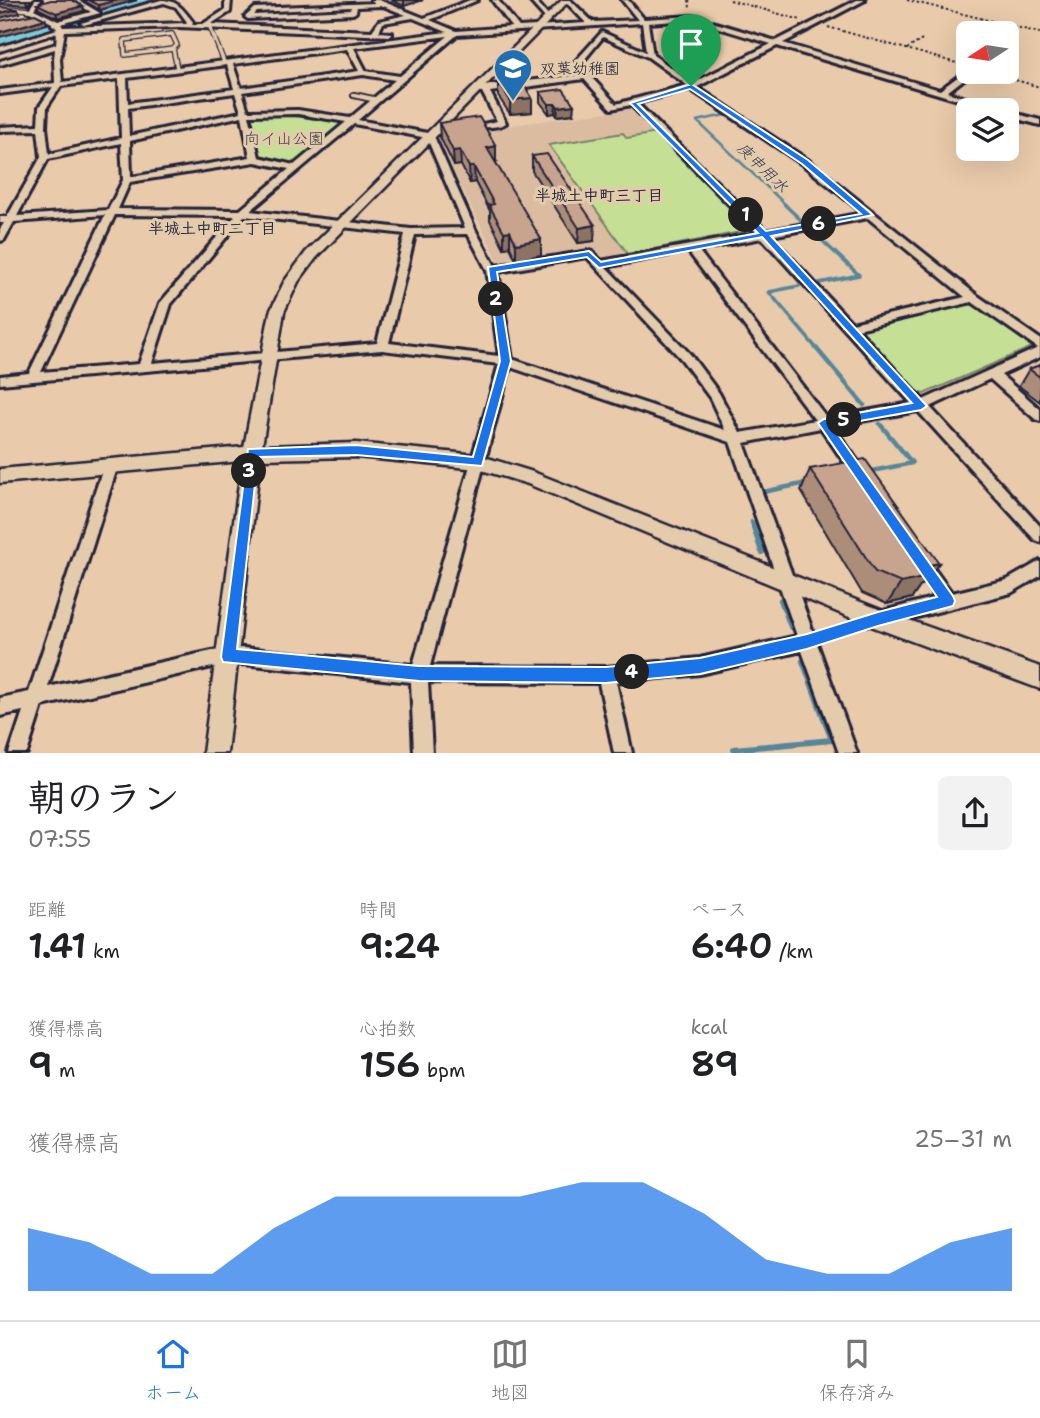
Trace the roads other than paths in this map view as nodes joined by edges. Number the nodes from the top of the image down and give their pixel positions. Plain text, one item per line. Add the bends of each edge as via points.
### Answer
1 (74, 0) edge
2 (144, 0) edge
3 (167, 0) edge
4 (228, 0) edge
5 (374, 0) edge
6 (475, 0) edge
7 (495, 0) edge
8 (532, 0) edge
9 (566, 0) edge
10 (625, 0) edge
11 (862, 0) edge
12 (46, 2) edge
13 (135, 4) edge
14 (384, 4) junction
15 (354, 5) junction
16 (35, 7) edge
17 (0, 8) edge
18 (97, 13) junction
19 (413, 16) junction
20 (24, 17) edge
21 (424, 21) junction
22 (644, 21) junction
23 (543, 23) junction
24 (588, 25) junction
25 (187, 26) junction
26 (61, 27) junction
27 (142, 27) junction
28 (207, 27) junction
29 (516, 28) junction
30 (454, 33) junction
31 (374, 34) junction
32 (602, 34) junction
33 (408, 38) junction
34 (0, 40) edge
35 (778, 43) junction
36 (60, 46) junction
37 (349, 46) junction
38 (0, 49) edge
39 (173, 49) junction
40 (650, 57) junction
41 (227, 61) junction
42 (2, 63) edge
43 (177, 68) junction
44 (362, 73) junction
45 (123, 76) junction
46 (586, 77) junction
47 (402, 79) junction
48 (956, 82) edge
49 (59, 84) junction
50 (692, 86) junction
51 (481, 89) junction
52 (237, 90) junction
53 (0, 92) edge
54 (941, 93) junction
55 (354, 95) dead end
56 (958, 98) edge
57 (377, 100) junction
58 (633, 103) junction
59 (125, 106) junction
60 (245, 113) junction
61 (1019, 117) edge
62 (352, 121) junction
63 (1040, 123) edge
64 (483, 125) edge
65 (42, 127) junction
66 (0, 129) edge
67 (451, 130) edge
68 (432, 134) junction
69 (126, 140) junction
70 (45, 157) junction
71 (255, 159) junction
72 (296, 168) junction
73 (127, 180) junction
74 (114, 212) junction
75 (242, 213) junction
76 (868, 215) junction
77 (12, 219) junction
78 (0, 220) edge
79 (343, 223) junction
80 (471, 231) junction
81 (411, 232) junction
82 (764, 234) junction
83 (0, 238) edge
84 (691, 248) junction
85 (599, 265) junction
86 (492, 270) junction
87 (974, 298) junction
88 (848, 328) junction
89 (1040, 345) edge
90 (382, 346) junction
91 (1040, 352) edge
92 (268, 356) junction
93 (506, 361) junction
94 (144, 368) junction
95 (992, 374) junction
96 (33, 377) junction
97 (0, 380) edge
98 (921, 406) junction
99 (1040, 416) edge
100 (824, 423) junction
101 (736, 439) junction
102 (252, 453) junction
103 (478, 462) junction
104 (111, 465) junction
105 (0, 476) edge
106 (870, 490) edge
107 (1040, 536) edge
108 (909, 545) edge
109 (1040, 568) edge
110 (785, 581) junction
111 (948, 601) junction
112 (878, 619) junction
113 (807, 642) junction
114 (229, 657) junction
115 (419, 674) junction
116 (606, 675) junction
117 (1040, 678) edge
118 (37, 698) junction
119 (0, 707) edge
120 (18, 753) edge
121 (215, 753) edge
122 (423, 753) edge
123 (623, 753) edge
124 (848, 753) edge

1 - 18 street
2 - 13 street
3 - 13 street
3 - 25 street via 178,6 190,22
4 - 28 street via 228,11
5 - 14 street
6 - 21 street
7 - 29 street
8 - 23 street
9 - 23 street
9 - 24 street
10 - 22 street
11 - 35 street
12 - 16 street
13 - 18 street
13 - 26 street
13 - 27 street
14 - 15 street
14 - 19 street
15 - 15 street via 255,10 247,17 353,12
16 - 17 lane
16 - 20 street
16 - 26 street
18 - 26 street
19 - 21 street
19 - 31 street via 381,22
21 - 30 street
22 - 24 street
22 - 35 street via 692,18
22 - 40 street
23 - 24 street
23 - 29 street
23 - 51 street
24 - 32 street
25 - 27 street
25 - 28 street
26 - 27 street
26 - 34 street
26 - 36 street
26 - 38 street
28 - 31 street
28 - 41 lane
29 - 30 street
30 - 33 street
30 - 47 street
31 - 33 street
32 - 40 street
32 - 46 street via 576,65
33 - 37 street
35 - 50 street
35 - 54 street
36 - 42 street
36 - 49 street
37 - 41 street
37 - 44 street
39 - 39 lane via 177,45 172,34 124,40 125,55
39 - 43 lane
40 - 50 street
41 - 43 street
41 - 52 street
43 - 45 street
44 - 47 street
44 - 52 street
45 - 49 street
45 - 59 street
46 - 51 street
46 - 58 street via 614,107
47 - 57 street
48 - 54 street
49 - 53 street
49 - 65 street via 43,107
50 - 58 street
50 - 76 street via 805,162
51 - 64 street via 502,123
51 - 68 street
52 - 59 street
52 - 60 street
54 - 56 street
55 - 57 lane
57 - 62 street
58 - 82 street
59 - 69 street
60 - 62 street via 298,112
60 - 69 street
60 - 71 street
61 - 63 street
62 - 68 street
62 - 72 street
65 - 66 street
65 - 70 street
67 - 68 street
68 - 79 street
68 - 80 street
69 - 70 street
69 - 73 street
70 - 77 street
71 - 72 street
71 - 73 street
72 - 75 street
73 - 74 street
74 - 75 street
74 - 77 street
74 - 96 street
75 - 79 street
75 - 94 street via 166,303
76 - 82 street
76 - 87 street
77 - 78 street
77 - 83 street
79 - 81 street
79 - 92 street via 291,282 277,312
80 - 81 street
80 - 86 street
81 - 90 street
82 - 84 street
82 - 88 street
84 - 85 street
84 - 100 street
85 - 86 street via 589,254
85 - 101 street via 686,357 715,396
86 - 93 street
87 - 88 street
87 - 89 street
88 - 98 street
90 - 92 street
90 - 93 street
91 - 95 street
92 - 94 street
92 - 102 street
93 - 101 street
93 - 103 street
94 - 96 street
95 - 98 street
95 - 99 street
96 - 97 street
98 - 100 street
98 - 107 street
100 - 101 street
100 - 106 street
101 - 110 street
102 - 103 street via 356,450
102 - 104 street
102 - 114 street
103 - 110 street via 533,479
103 - 115 street
104 - 105 street
104 - 118 street
108 - 111 street
109 - 111 street via 1011,586
110 - 112 street
110 - 113 street
111 - 112 street
112 - 117 street
113 - 116 street via 700,666
113 - 124 street
114 - 115 street
114 - 118 street
114 - 121 street
115 - 116 street
115 - 122 street
116 - 123 street
118 - 119 street
118 - 120 street

